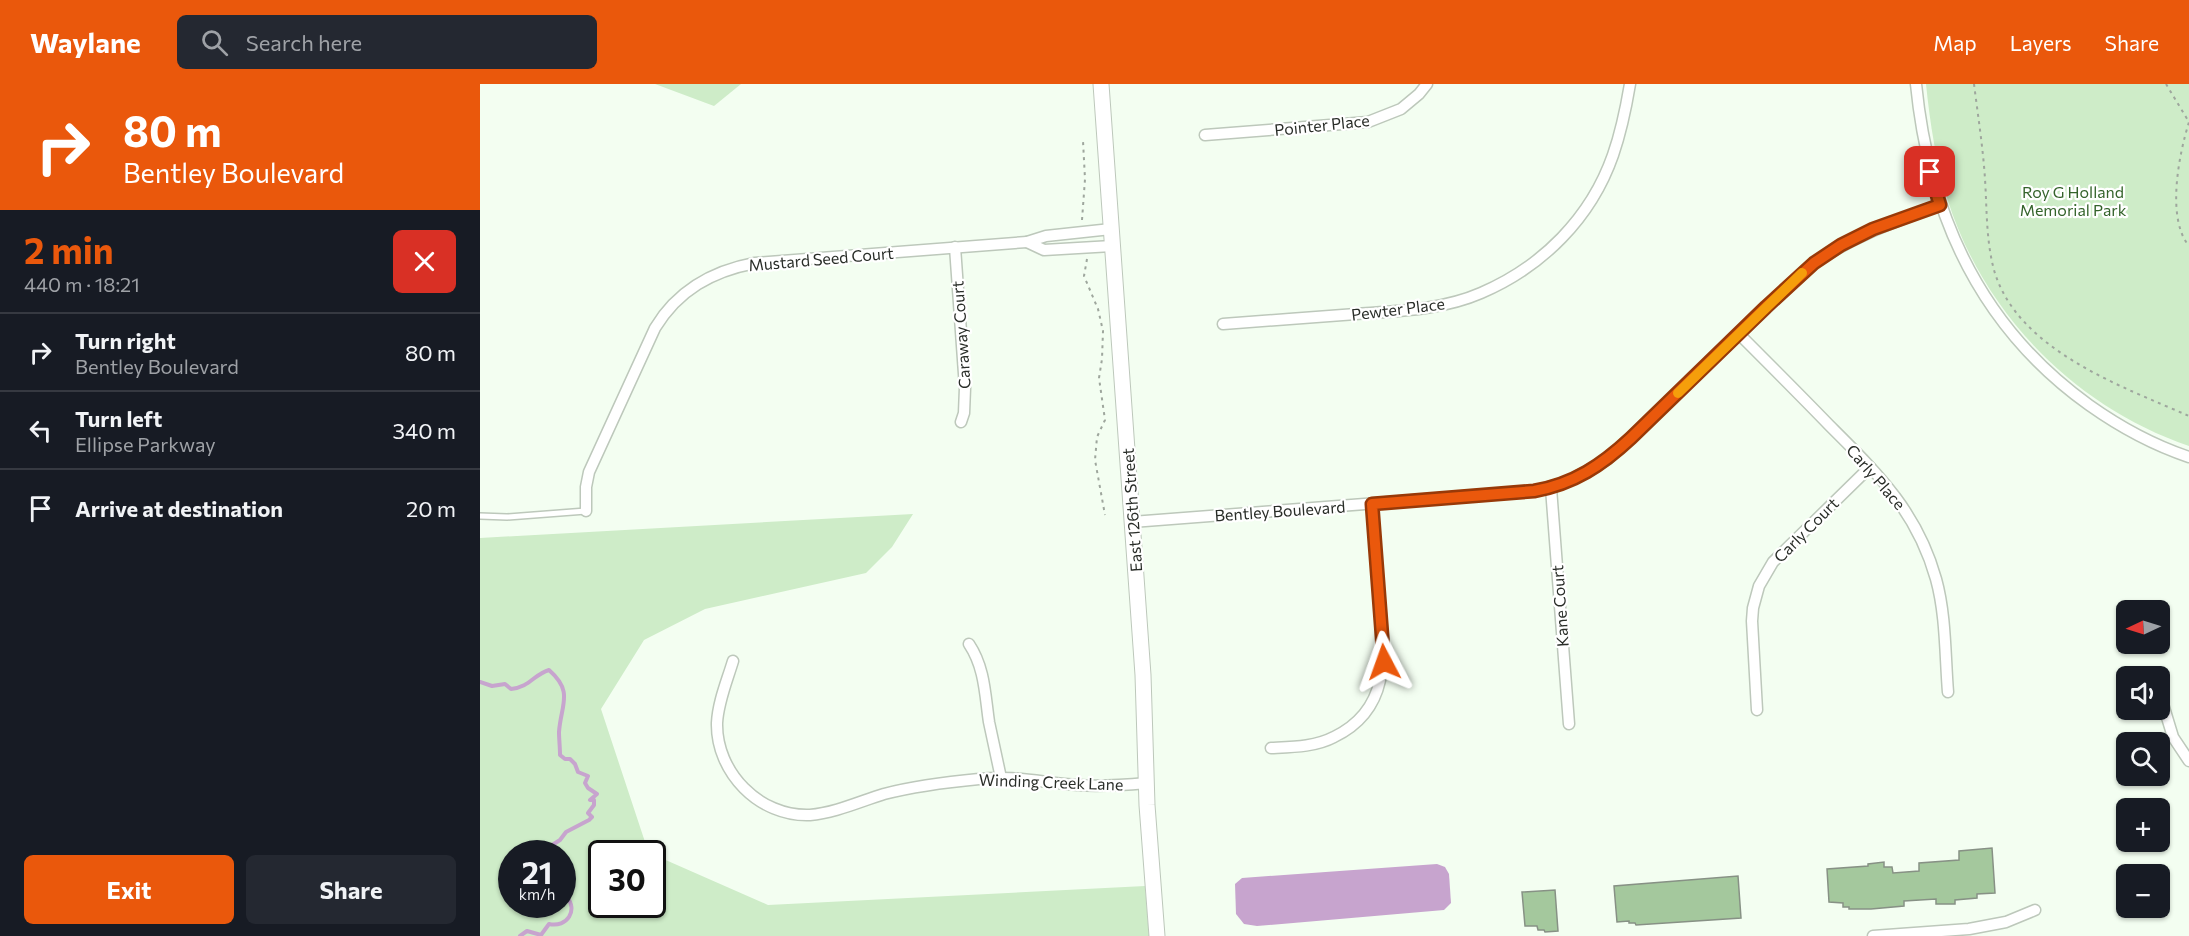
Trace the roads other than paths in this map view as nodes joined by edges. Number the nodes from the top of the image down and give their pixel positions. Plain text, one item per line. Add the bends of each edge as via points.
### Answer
1 (1101, 84) edge
2 (1427, 84) edge
3 (1630, 84) edge
4 (1916, 84) edge
5 (1205, 135) dead end
6 (1940, 205) junction
7 (1111, 229) junction
8 (1027, 242) junction
9 (1112, 246) junction
10 (955, 247) junction
11 (1223, 324) dead end
12 (1739, 334) junction
13 (961, 422) dead end
14 (2189, 457) edge
15 (1870, 467) junction
16 (1551, 488) junction
17 (1372, 504) junction
18 (586, 511) joint
19 (480, 516) edge
20 (1132, 522) junction
21 (969, 644) dead end
22 (733, 661) dead end
23 (1948, 693) dead end
24 (1758, 710) dead end
25 (2168, 720) edge
26 (1569, 724) dead end
27 (1271, 748) dead end
28 (2189, 761) edge
29 (1001, 778) junction
30 (1147, 783) junction
31 (2035, 910) dead end
32 (1157, 936) edge
33 (1873, 936) edge

1 - 7 main road, East 126th Street
2 - 5 street, Pointer Place via 1401,109 1368,122
3 - 11 street, Pewter Place via 1612,157 1584,212 1563,238 1518,274 1481,293 1433,307
4 - 6 street via 1927,159
6 - 12 street, Bentley Boulevard via 1841,245 1814,263
6 - 14 street via 1971,274 2028,354 2063,387 2106,417
7 - 8 street, Mustard Seed Court via 1046,236
7 - 9 main road, East 126th Street
8 - 9 street, Mustard Seed Court via 1044,250
8 - 10 street, Mustard Seed Court
9 - 20 main road, East 126th Street
10 - 13 street, Caraway Court via 965,388
10 - 18 street, Mustard Seed Court via 755,263 697,284 669,307 655,328 589,472
12 - 15 street, Carly Place
12 - 16 street, Bentley Boulevard via 1608,459
15 - 23 street, Carly Place via 1899,500 1929,557 1939,591
15 - 24 street, Carly Court via 1773,562 1759,586 1752,608
16 - 17 street, Bentley Boulevard
16 - 26 street, Kane Court
17 - 20 street, Bentley Boulevard
17 - 27 street via 1384,655 1377,692 1364,714 1334,737 1306,745
18 - 19 lane
20 - 30 main road, East 126th Street
21 - 29 street via 983,672
22 - 29 street, Winding Creek Lane via 719,706 718,740 739,784 778,810 817,814 901,790
25 - 28 street via 2173,737
29 - 30 street, Winding Creek Lane via 1094,786
30 - 32 main road, East 126th Street
31 - 33 street via 2006,922 1969,929

